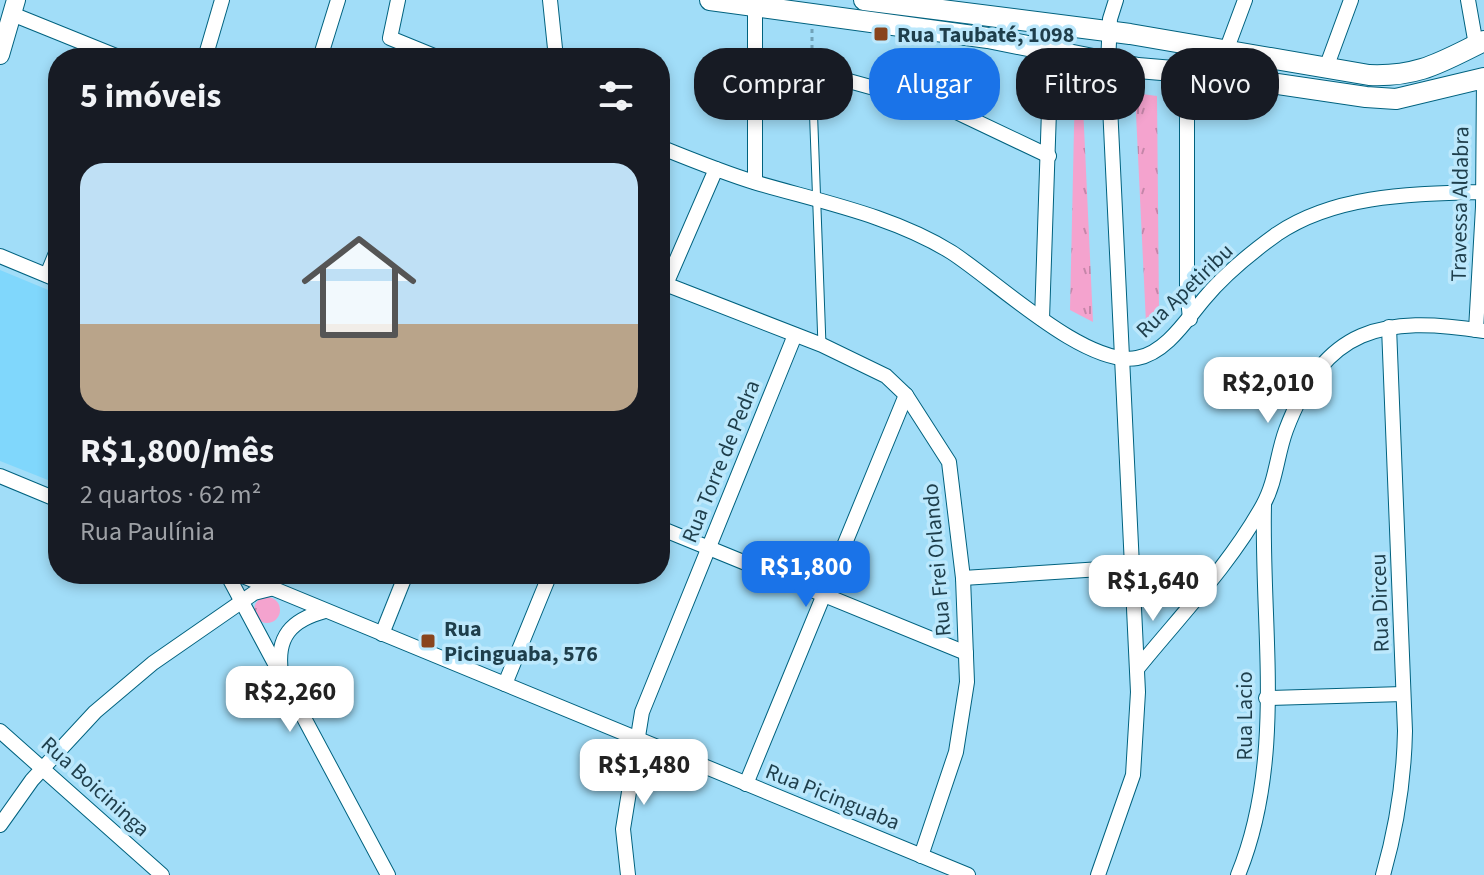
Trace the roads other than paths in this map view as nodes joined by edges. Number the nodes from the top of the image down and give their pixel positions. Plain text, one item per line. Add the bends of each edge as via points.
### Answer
1 (222, 0) edge
2 (338, 0) edge
3 (398, 0) edge
4 (550, 0) edge
5 (710, 0) edge
6 (864, 0) edge
7 (1116, 0) edge
8 (1245, 0) edge
9 (1351, 0) edge
10 (1468, 0) edge
11 (755, 6) junction
12 (14, 7) edge
13 (985, 7) edge
14 (1110, 31) junction
15 (1481, 47) edge
16 (100, 48) edge
17 (208, 48) edge
18 (323, 48) edge
19 (414, 48) edge
20 (555, 48) edge
21 (755, 48) edge
22 (1036, 48) edge
23 (1109, 48) edge
24 (1209, 48) edge
25 (1227, 48) edge
26 (0, 55) edge
27 (1279, 60) edge
28 (1326, 68) junction
29 (1484, 78) edge
30 (853, 84) edge
31 (1279, 84) edge
32 (755, 120) edge
33 (814, 120) edge
34 (1050, 120) edge
35 (1110, 120) edge
36 (1187, 120) edge
37 (670, 151) edge
38 (1049, 156) junction
39 (716, 169) junction
40 (755, 182) junction
41 (1482, 192) junction
42 (817, 200) junction
43 (0, 256) edge
44 (670, 270) edge
45 (48, 276) edge
46 (670, 291) edge
47 (1042, 319) junction
48 (1190, 319) junction
49 (1389, 327) junction
50 (1480, 330) edge
51 (795, 335) junction
52 (822, 345) junction
53 (1121, 359) junction
54 (906, 395) junction
55 (0, 476) edge
56 (48, 496) edge
57 (1264, 504) junction
58 (670, 532) edge
59 (709, 548) junction
60 (1132, 567) junction
61 (963, 578) junction
62 (232, 584) edge
63 (265, 584) edge
64 (402, 584) edge
65 (546, 584) edge
66 (276, 588) junction
67 (824, 596) junction
68 (241, 603) junction
69 (325, 611) junction
70 (382, 634) junction
71 (966, 653) junction
72 (1137, 669) junction
73 (282, 681) junction
74 (505, 684) junction
75 (1403, 694) junction
76 (1266, 698) junction
77 (0, 731) edge
78 (635, 739) junction
79 (43, 769) junction
80 (746, 784) junction
81 (0, 825) edge
82 (921, 856) junction
83 (162, 875) edge
84 (388, 875) edge
85 (628, 875) edge
86 (968, 875) edge
87 (1098, 875) edge
88 (1238, 875) edge
89 (1383, 875) edge

1 - 17 street
2 - 18 street
3 - 19 street via 390,38
4 - 20 street
5 - 11 main road
6 - 13 main road
7 - 14 street
8 - 25 street
9 - 28 street
10 - 15 street
11 - 21 street
11 - 22 main road
12 - 16 street
12 - 26 street
13 - 14 main road
14 - 23 street
14 - 24 main road
15 - 28 main road via 1411,75
27 - 28 main road
29 - 31 main road via 1396,99
29 - 41 street, Travessa Aldabra
30 - 38 street via 950,109
32 - 40 street
33 - 42 lane
34 - 38 street
35 - 53 street
36 - 48 street
37 - 39 street, Rua Apetiribu
38 - 47 street
39 - 40 street, Rua Apetiribu
39 - 44 street
40 - 42 street, Rua Apetiribu
41 - 48 street, Rua Apetiribu via 1352,202 1303,220 1262,246 1204,299
41 - 50 street, Travessa Aldabra
42 - 47 street, Rua Apetiribu via 919,235 974,267
42 - 52 lane
43 - 45 street
46 - 51 street, Rua Frei Orlando
47 - 53 street, Rua Apetiribu
48 - 53 street, Rua Apetiribu via 1147,356
49 - 50 street
49 - 57 street via 1340,346 1319,367 1286,432
49 - 75 street, Rua Dirceu
51 - 52 street, Rua Frei Orlando
51 - 59 street, Rua Torre de Pedra
52 - 54 street, Rua Frei Orlando via 886,376
53 - 60 street
54 - 61 street, Rua Frei Orlando via 949,462
54 - 67 street
55 - 56 street
57 - 72 street
57 - 76 street, Rua Lacio
58 - 59 street
59 - 67 street
59 - 78 street, Rua Torre de Pedra
60 - 61 street
60 - 72 street
61 - 71 street, Rua Frei Orlando
62 - 68 street
63 - 66 street, Rua Picinguaba
64 - 70 street
65 - 74 street
66 - 68 street via 254,593
66 - 69 street, Rua Picinguaba
67 - 71 street
67 - 80 street
68 - 73 street
68 - 79 street via 125,685
69 - 70 street, Rua Picinguaba
69 - 73 street via 302,618 283,637
70 - 74 street, Rua Picinguaba
71 - 82 street, Rua Frei Orlando via 956,752
72 - 87 street via 1133,775
73 - 84 street
74 - 78 street, Rua Picinguaba
75 - 76 street
75 - 89 street, Rua Dirceu via 1404,779
76 - 88 street, Rua Lacio via 1263,788
77 - 79 street, Rua Boicininga
78 - 80 street, Rua Picinguaba
78 - 85 street, Rua Torre de Pedra via 623,829
79 - 81 street
79 - 83 street, Rua Boicininga
80 - 82 street, Rua Picinguaba
82 - 86 street, Rua Picinguaba

